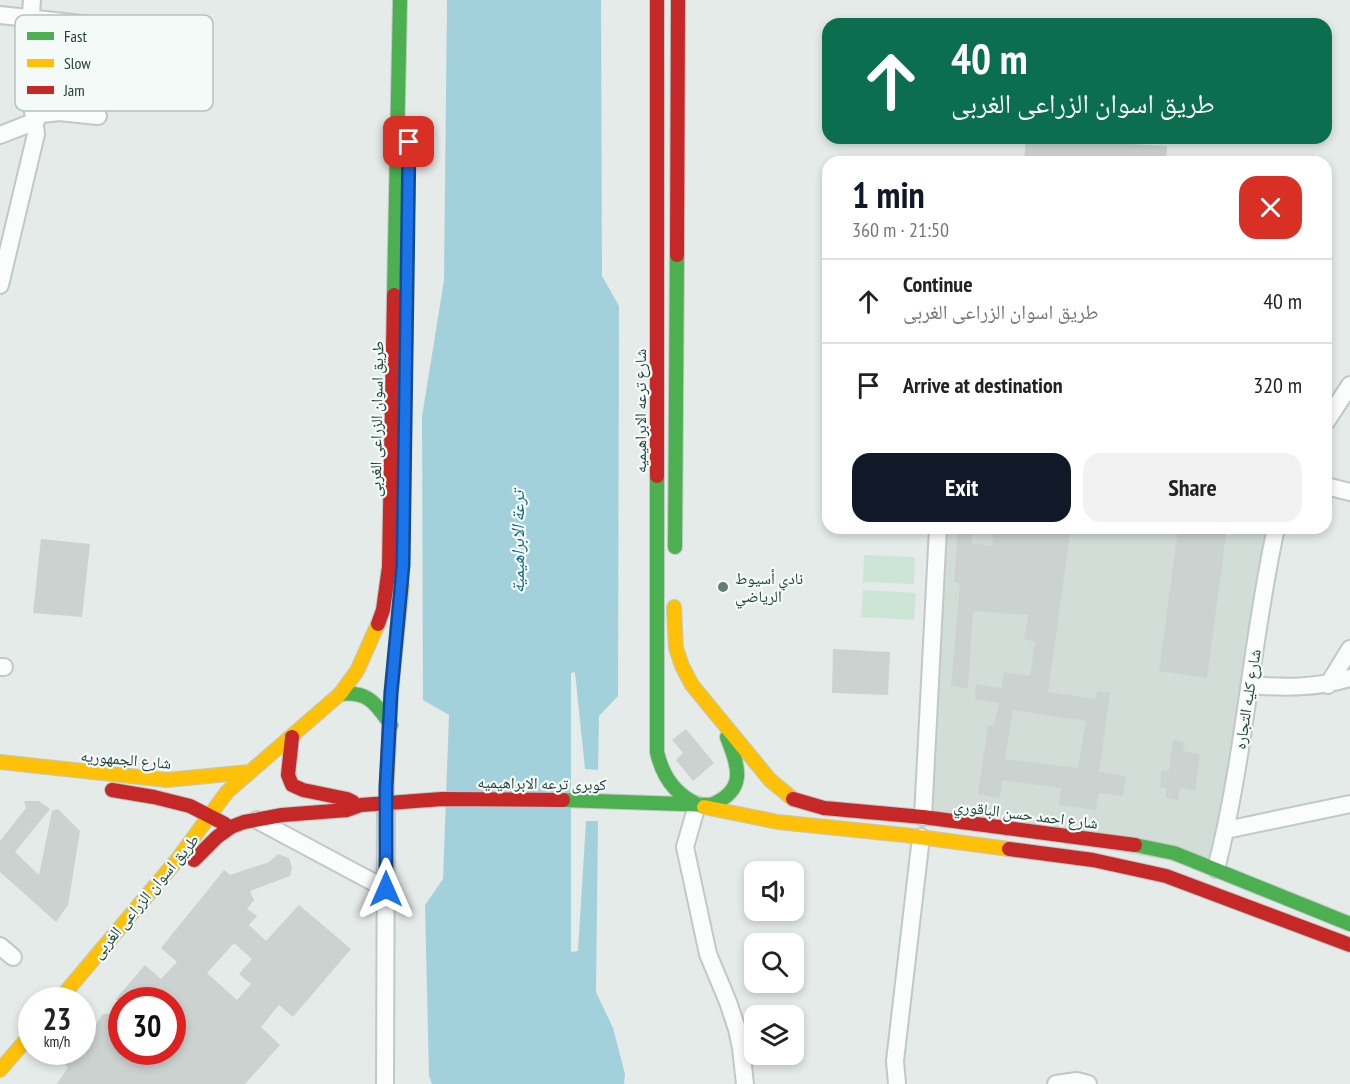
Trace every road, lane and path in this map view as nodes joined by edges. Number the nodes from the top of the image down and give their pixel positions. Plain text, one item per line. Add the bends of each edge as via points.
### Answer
1 (32, 0) edge
2 (393, 0) edge
3 (411, 0) edge
4 (657, 0) edge
5 (678, 0) edge
6 (0, 15) edge
7 (30, 15) edge
8 (15, 16) edge
9 (34, 111) edge
10 (98, 116) dead end
11 (35, 118) junction
12 (0, 135) edge
13 (0, 285) edge
14 (1350, 385) edge
15 (1338, 404) edge
16 (675, 428) junction
17 (657, 429) junction
18 (404, 481) dead end
19 (1332, 488) edge
20 (1350, 492) edge
21 (938, 534) edge
22 (1275, 534) edge
23 (675, 566) dead end
24 (402, 575) dead end
25 (674, 589) dead end
26 (1350, 649) edge
27 (1350, 678) edge
28 (1250, 685) junction
29 (1328, 685) junction
30 (340, 694) junction
31 (720, 720) junction
32 (391, 724) junction
33 (292, 737) junction
34 (0, 762) edge
35 (0, 775) edge
36 (244, 777) junction
37 (32, 779) dead end
38 (97, 788) dead end
39 (202, 788) junction
40 (386, 804) junction
41 (1350, 804) edge
42 (361, 805) junction
43 (697, 805) junction
44 (190, 806) junction
45 (210, 817) junction
46 (923, 817) junction
47 (244, 823) junction
48 (1226, 830) junction
49 (921, 837) junction
50 (1174, 853) junction
51 (1216, 869) junction
52 (1166, 876) junction
53 (386, 889) junction
54 (145, 919) dead end
55 (1350, 924) edge
56 (1350, 945) edge
57 (0, 946) edge
58 (14, 957) dead end
59 (70, 987) edge
60 (18, 1049) edge
61 (0, 1070) edge
62 (385, 1084) edge
63 (745, 1084) edge
64 (897, 1084) edge
65 (1056, 1084) edge
66 (1088, 1084) edge

1 - 7 street
2 - 30 main road, طريق اسوان الزراعى الغربى via 400,17 389,567 377,629 357,671
3 - 18 main road, طريق اسوان الزراعى الغربى
4 - 17 main road, شارع ترعه الابراهيميه
5 - 16 main road
6 - 8 street
9 - 11 street
10 - 11 street via 59,112
11 - 12 street
11 - 13 street via 34,148
14 - 15 street
16 - 17 main road
16 - 23 main road
17 - 43 main road, شارع ترعه الابراهيميه via 657,752 666,779 676,792
19 - 20 street
21 - 46 street
22 - 28 street, شارع كليه التجاره
24 - 32 main road
25 - 31 main road via 676,654 692,685
26 - 29 street
27 - 29 street
28 - 29 street
28 - 48 street, شارع كليه التجاره
30 - 32 main road via 354,692 367,696
30 - 33 main road, طريق اسوان الزراعى الغربى
31 - 43 main road via 737,761 737,784 723,801
31 - 46 main road, شارع احمد حسن الباقوري via 770,780 791,798 824,808
32 - 40 main road
33 - 36 main road, طريق اسوان الزراعى الغربى
33 - 42 main road via 288,775 292,785
34 - 39 main road, شارع الجمهوريه
35 - 37 main road
36 - 39 main road, شارع الجمهوريه
36 - 45 main road, طريق اسوان الزراعى الغربى via 227,792
38 - 44 main road, شارع الجمهوريه
39 - 44 main road
40 - 42 main road
40 - 43 main road, كوبرى ترعه الابراهيميه via 442,799
40 - 53 street
41 - 48 street
42 - 47 main road
43 - 49 main road via 781,823
43 - 63 street via 685,847 708,954 737,1029
44 - 45 main road, شارع الجمهوريه
45 - 47 main road, شارع الجمهوريه
45 - 59 main road, طريق اسوان الزراعى الغربى
46 - 50 main road, شارع احمد حسن الباقوري via 1119,842
47 - 53 street
47 - 54 main road, طريق اسوان الزراعى الغربى via 207,846
48 - 51 street, شارع كليه التجاره
49 - 52 main road via 1092,860
49 - 64 street via 895,1062
50 - 51 main road, شارع احمد حسن الباقوري
50 - 52 main road
51 - 55 main road, شارع احمد حسن الباقوري
52 - 56 main road
53 - 62 street
57 - 58 street
60 - 61 main road
65 - 66 street

